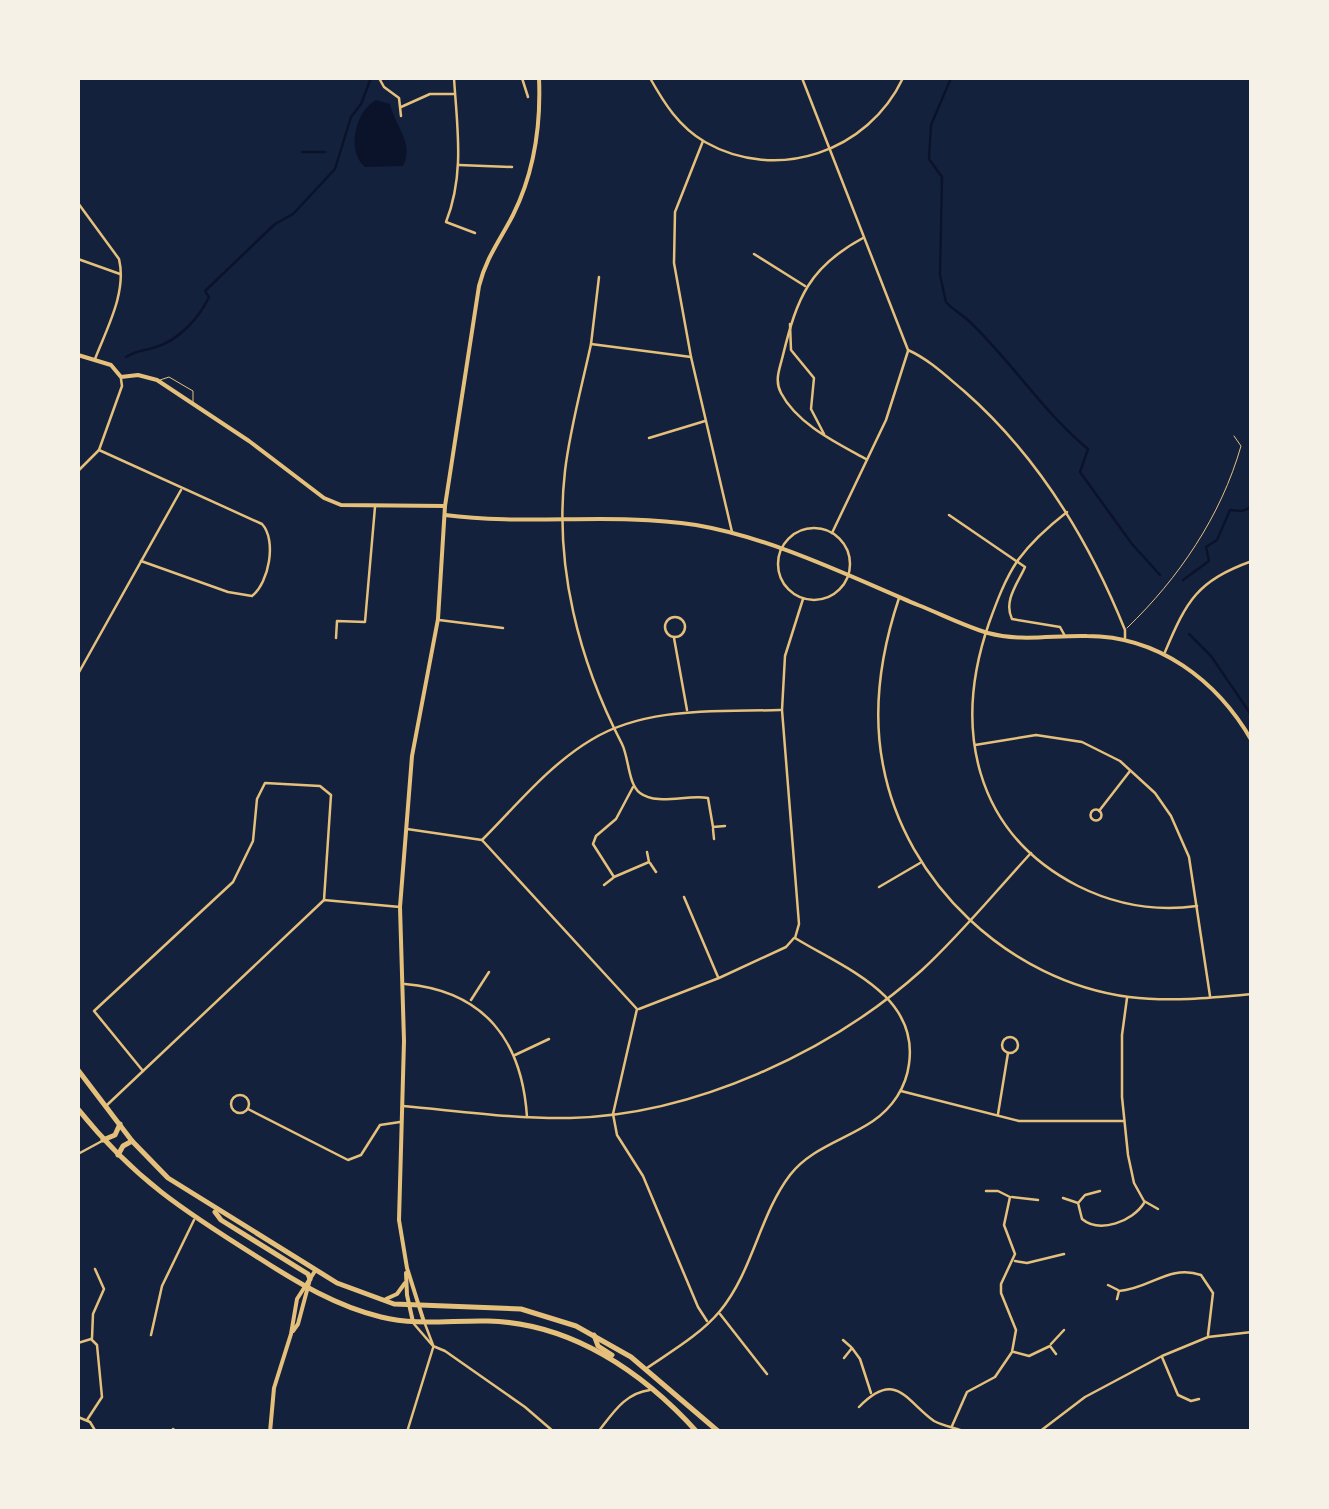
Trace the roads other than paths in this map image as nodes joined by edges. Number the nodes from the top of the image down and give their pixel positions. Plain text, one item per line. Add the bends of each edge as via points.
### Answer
1 (378, 78) edge
2 (454, 78) edge
3 (522, 78) edge
4 (539, 78) edge
5 (650, 78) edge
6 (802, 78) edge
7 (903, 78) edge
8 (455, 94) junction
9 (528, 97) dead end
10 (402, 106) junction
11 (401, 116) dead end
12 (703, 141) junction
13 (830, 150) junction
14 (458, 165) junction
15 (512, 167) dead end
16 (78, 202) edge
17 (474, 232) dead end
18 (864, 237) junction
19 (754, 254) dead end
20 (78, 259) edge
21 (122, 274) junction
22 (599, 276) dead end
23 (806, 287) junction
24 (790, 324) junction
25 (592, 344) junction
26 (908, 350) junction
27 (78, 355) edge
28 (691, 357) junction
29 (94, 360) junction
30 (121, 378) junction
31 (157, 380) junction
32 (193, 406) junction
33 (707, 421) junction
34 (825, 436) junction
35 (1234, 436) dead end
36 (649, 438) dead end
37 (99, 450) junction
38 (866, 460) junction
39 (78, 471) edge
40 (182, 488) junction
41 (445, 506) junction
42 (375, 507) junction
43 (1067, 512) junction
44 (445, 515) junction
45 (949, 516) dead end
46 (562, 520) junction
47 (832, 533) junction
48 (732, 534) junction
49 (781, 550) junction
50 (140, 561) junction
51 (1018, 561) junction
52 (1252, 561) edge
53 (848, 577) junction
54 (900, 597) junction
55 (804, 598) junction
56 (438, 620) junction
57 (503, 628) dead end
58 (1125, 630) junction
59 (986, 632) junction
60 (1065, 637) junction
61 (336, 638) dead end
62 (674, 638) junction
63 (1124, 640) junction
64 (1165, 652) junction
65 (78, 674) edge
66 (782, 710) junction
67 (688, 713) junction
68 (614, 728) junction
69 (1252, 741) edge
70 (974, 745) junction
71 (1130, 770) junction
72 (634, 786) junction
73 (1098, 811) dead end
74 (725, 826) dead end
75 (713, 827) junction
76 (406, 829) junction
77 (714, 838) dead end
78 (482, 840) junction
79 (648, 852) dead end
80 (1031, 853) junction
81 (649, 862) junction
82 (921, 862) junction
83 (656, 872) dead end
84 (614, 877) junction
85 (604, 885) dead end
86 (879, 887) dead end
87 (684, 897) dead end
88 (324, 900) junction
89 (1196, 906) junction
90 (400, 907) junction
91 (969, 920) junction
92 (794, 938) junction
93 (489, 972) dead end
94 (719, 978) junction
95 (403, 984) junction
96 (1252, 994) edge
97 (888, 996) junction
98 (1127, 996) junction
99 (1210, 998) junction
100 (470, 1002) junction
101 (637, 1010) junction
102 (549, 1039) dead end
103 (1008, 1053) dead end
104 (515, 1055) junction
105 (78, 1070) edge
106 (143, 1071) junction
107 (901, 1090) junction
108 (106, 1106) junction
109 (402, 1106) junction
110 (248, 1108) dead end
111 (78, 1109) edge
112 (614, 1114) junction
113 (998, 1116) junction
114 (527, 1117) junction
115 (1124, 1121) junction
116 (402, 1122) junction
117 (120, 1124) junction
118 (104, 1140) junction
119 (132, 1141) junction
120 (78, 1154) edge
121 (118, 1155) junction
122 (986, 1191) dead end
123 (1100, 1191) dead end
124 (1010, 1197) junction
125 (1063, 1198) dead end
126 (1038, 1200) dead end
127 (1144, 1202) junction
128 (1078, 1203) junction
129 (210, 1206) junction
130 (1158, 1209) dead end
131 (195, 1218) junction
132 (1064, 1254) dead end
133 (1052, 1259) junction
134 (1014, 1260) junction
135 (407, 1268) junction
136 (1055, 1268) dead end
137 (95, 1269) dead end
138 (316, 1270) junction
139 (310, 1280) junction
140 (405, 1283) junction
141 (1108, 1285) dead end
142 (306, 1288) junction
143 (1119, 1291) junction
144 (1117, 1299) dead end
145 (382, 1301) junction
146 (409, 1305) junction
147 (419, 1305) junction
148 (719, 1312) junction
149 (413, 1322) junction
150 (424, 1322) junction
151 (708, 1323) junction
152 (1064, 1330) dead end
153 (1252, 1332) edge
154 (151, 1335) dead end
155 (1208, 1337) junction
156 (597, 1338) junction
157 (92, 1339) junction
158 (843, 1340) dead end
159 (78, 1343) edge
160 (433, 1346) junction
161 (589, 1346) junction
162 (1050, 1346) junction
163 (852, 1348) junction
164 (1012, 1352) junction
165 (1056, 1354) dead end
166 (1162, 1356) junction
167 (844, 1358) dead end
168 (646, 1369) junction
169 (768, 1374) dead end
170 (640, 1380) junction
171 (652, 1390) junction
172 (872, 1394) junction
173 (1199, 1399) dead end
174 (859, 1407) dead end
175 (78, 1417) edge
176 (87, 1420) junction
177 (952, 1426) junction
178 (96, 1432) edge
179 (270, 1432) edge
180 (406, 1432) edge
181 (554, 1432) edge
182 (598, 1432) edge
183 (697, 1432) edge
184 (720, 1432) edge
185 (966, 1432) edge
186 (1039, 1432) edge

1 - 10 street
2 - 8 street
3 - 9 street
4 - 41 street via 530,171 480,286
5 - 12 street via 669,110
6 - 13 street
7 - 13 street via 876,116
8 - 10 street via 430,94
8 - 14 street
10 - 11 street
12 - 13 street via 738,155 780,160
12 - 28 street via 682,188 673,239
13 - 18 street
14 - 15 street
14 - 17 street via 446,222
16 - 21 street via 120,259
18 - 23 street via 826,262
18 - 26 street
19 - 23 street
20 - 21 street
21 - 29 street
22 - 25 street
23 - 24 street
24 - 34 street via 791,350 814,378 811,410
24 - 34 street via 780,391
25 - 28 street
25 - 46 street
26 - 38 street
26 - 43 street via 976,402 1029,458
27 - 29 street
28 - 33 street
29 - 30 street via 111,365
30 - 31 street
30 - 37 street
31 - 32 street
31 - 32 lane via 169,377 192,390
32 - 42 street via 324,498
33 - 36 street
33 - 48 street
34 - 38 street
35 - 58 lane via 1241,446 1210,522 1156,599
37 - 39 street
37 - 40 street
38 - 47 street
40 - 50 street
40 - 50 street via 268,530 260,589 245,597
41 - 42 street
41 - 44 street
42 - 61 street via 365,622 338,622
43 - 51 street
43 - 58 street
44 - 46 street
44 - 56 street
45 - 51 street
46 - 48 street via 694,525
46 - 68 street via 576,626
47 - 49 street via 804,530
47 - 53 street via 846,549
48 - 49 street
49 - 53 street
49 - 55 street via 781,579
50 - 65 street
51 - 59 street
51 - 60 street via 1026,567 1009,602 1012,619 1060,627
52 - 64 street via 1202,585
53 - 54 street
53 - 55 street via 829,597
54 - 59 street
54 - 82 street via 881,668 878,714 892,800
55 - 66 street via 785,656
56 - 57 street
56 - 76 street via 412,756
58 - 63 street
59 - 60 street
59 - 70 street via 972,686
60 - 63 street
62 - 62 street via 664,626 677,617 685,630
62 - 67 street
63 - 64 street
64 - 69 street via 1221,698
66 - 67 street
66 - 92 street via 799,924
67 - 68 street
68 - 72 street
68 - 78 street via 573,752
70 - 71 street via 1036,735 1082,742
70 - 80 street via 982,785
71 - 73 street
71 - 89 street via 1155,792 1185,844
72 - 75 street via 651,798 708,798
72 - 84 street via 594,840
74 - 75 street
75 - 77 street
76 - 78 street
76 - 90 street
78 - 101 street
79 - 81 street
80 - 89 street via 1105,898 1156,908
80 - 91 street
81 - 83 street
81 - 84 street
82 - 86 street
82 - 91 street
84 - 85 street
87 - 94 street
88 - 90 street
88 - 106 street
88 - 106 street via 331,795 320,786 265,783 246,860 232,882 94,1011
89 - 99 street
90 - 95 street
91 - 97 street
91 - 98 street via 1040,970
92 - 94 street
92 - 97 street
93 - 100 street
94 - 101 street
95 - 100 street
95 - 109 street
96 - 99 street
97 - 107 street via 909,1037
97 - 112 street via 828,1039 760,1073
98 - 99 street
98 - 115 street
100 - 104 street
101 - 112 street
102 - 104 street
103 - 113 street
104 - 114 street
105 - 108 highway
106 - 108 street
107 - 113 street
107 - 148 street via 873,1121 792,1173
108 - 117 highway
109 - 114 street
109 - 116 street
110 - 116 street via 348,1160 362,1154 380,1126
111 - 118 highway
112 - 114 street
112 - 151 street via 617,1135 643,1176
113 - 115 street
115 - 127 street via 1131,1177
116 - 135 street via 399,1220
117 - 118 highway
117 - 119 highway
118 - 120 street
118 - 121 highway
119 - 121 highway
119 - 129 highway via 168,1178
121 - 131 highway
122 - 124 street
123 - 128 street
124 - 126 street
124 - 134 street via 1003,1217
125 - 128 street
127 - 128 street via 1130,1218 1093,1226 1082,1220
127 - 130 street
129 - 138 highway
129 - 139 highway
131 - 142 highway
131 - 154 street via 167,1272
132 - 133 street
133 - 134 street
133 - 136 street
134 - 164 street via 1000,1284 1016,1330
135 - 140 street
135 - 147 street
137 - 157 street via 104,1289
138 - 139 street
138 - 145 highway
139 - 142 street
140 - 145 street
140 - 146 street
141 - 143 street
142 - 149 highway via 379,1317
142 - 179 street via 274,1388
143 - 144 street
143 - 155 street via 1175,1271 1201,1275 1213,1293
145 - 146 highway
146 - 147 highway
146 - 149 street
147 - 150 street
147 - 156 highway via 520,1309
148 - 151 street
148 - 169 street
149 - 150 highway
149 - 160 street
150 - 160 street
150 - 161 highway via 517,1323
151 - 168 street
152 - 162 street
153 - 155 street
155 - 166 street
156 - 161 highway
156 - 168 highway
156 - 170 highway via 598,1346
157 - 159 street
157 - 176 street via 102,1397
158 - 163 street
160 - 180 street
160 - 181 street
161 - 170 highway
162 - 164 street via 1029,1356
162 - 165 street
163 - 167 street
163 - 172 street
164 - 177 street via 995,1377 967,1392
166 - 173 street via 1178,1395
166 - 186 street via 1085,1397
168 - 184 highway
170 - 171 highway
171 - 182 street via 632,1395
171 - 183 highway
172 - 174 street
172 - 177 street via 904,1394
175 - 176 street
176 - 178 street
177 - 185 street

